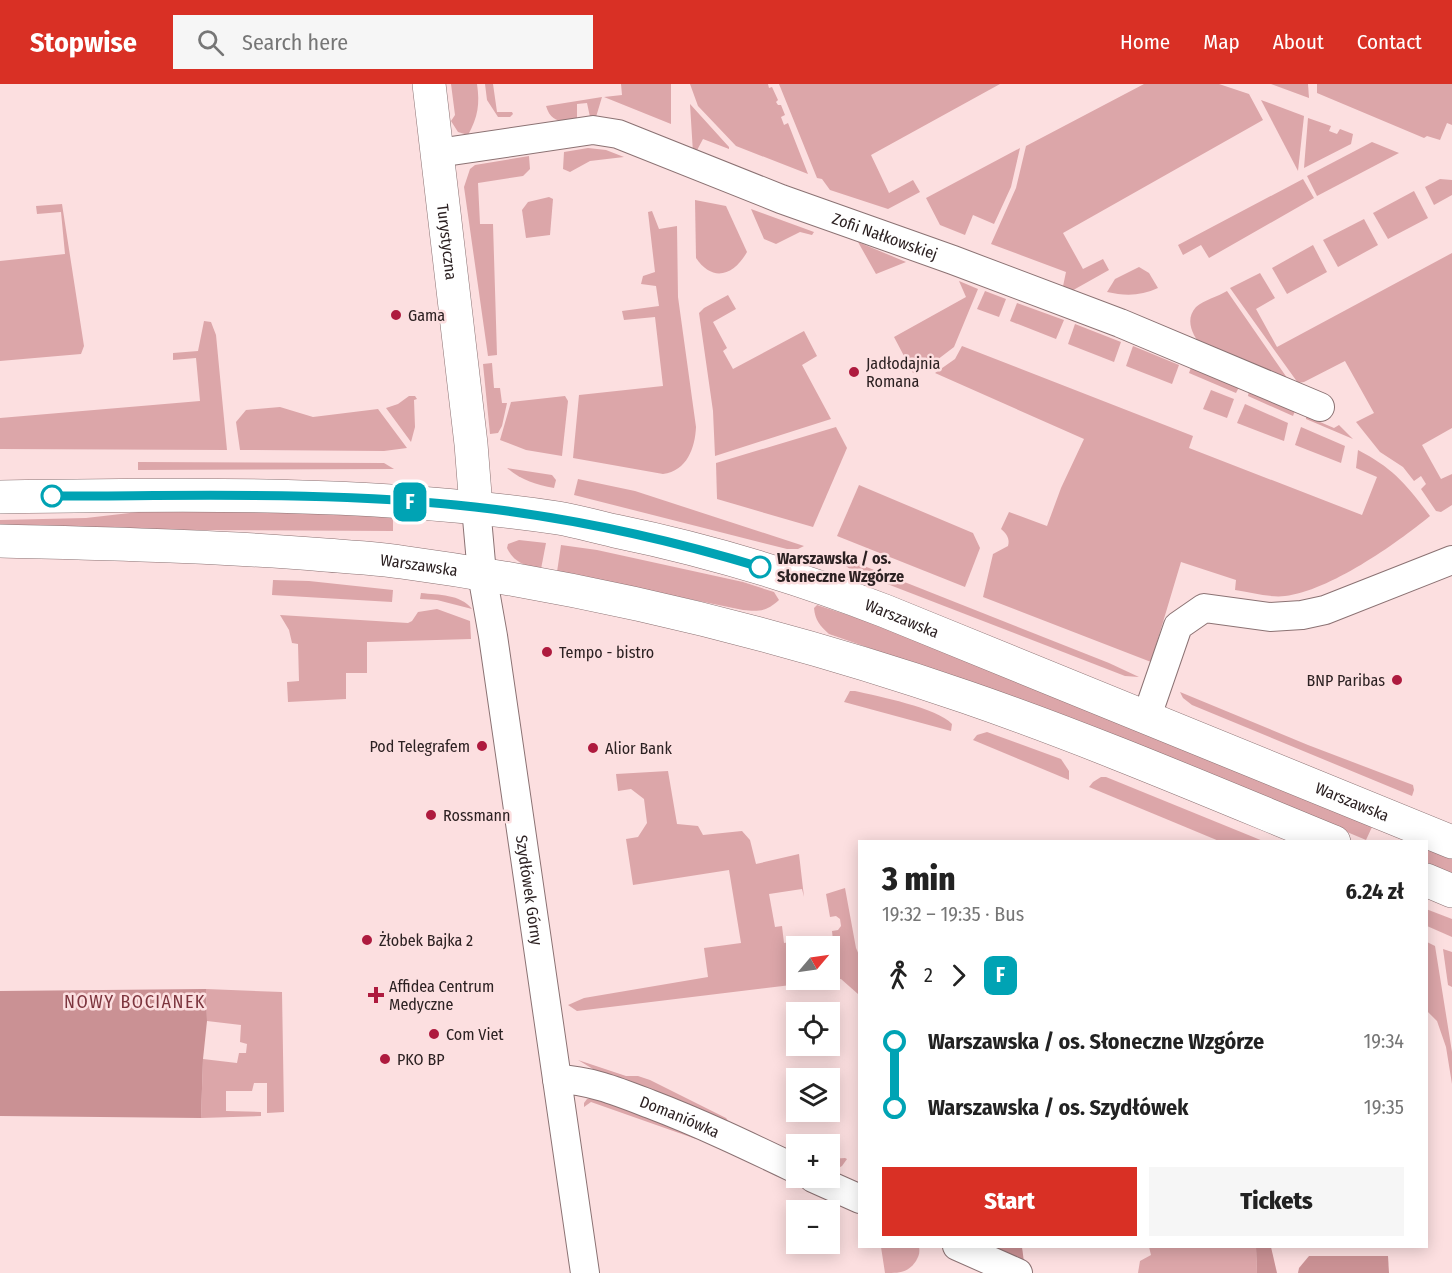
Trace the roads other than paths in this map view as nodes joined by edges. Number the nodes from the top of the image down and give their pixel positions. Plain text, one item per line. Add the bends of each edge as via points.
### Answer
1 (429, 84) edge
2 (438, 153) junction
3 (1320, 407) dead end
4 (0, 497) edge
5 (476, 507) junction
6 (0, 541) edge
7 (1452, 560) edge
8 (482, 574) junction
9 (1148, 716) junction
10 (1329, 840) edge
11 (1452, 842) edge
12 (1428, 881) edge
13 (1452, 891) edge
14 (557, 1079) junction
15 (786, 1164) edge
16 (835, 1188) edge
17 (858, 1198) edge
18 (962, 1248) edge
19 (585, 1273) edge
20 (1018, 1273) edge

1 - 2 main road, Turystyczna
2 - 3 street, Zofii Nałkowskiej via 593,130 618,134 781,199 1120,323
2 - 5 main road, Turystyczna
4 - 5 main road, Warszawska via 283,496
5 - 8 street, Szydłówek Górny
5 - 9 main road, Warszawska via 558,518 656,539 806,581
6 - 8 main road, Warszawska via 268,550
7 - 9 street via 1325,610 1302,615 1269,617 1204,608 1178,626
8 - 10 main road, Warszawska via 651,608 782,640 878,669 1100,746
8 - 14 street, Szydłówek Górny
9 - 11 main road, Warszawska
12 - 13 main road
14 - 15 street, Domaniówka via 589,1082 641,1100
14 - 19 street, Szydłówek Górny
16 - 17 street
18 - 20 street

